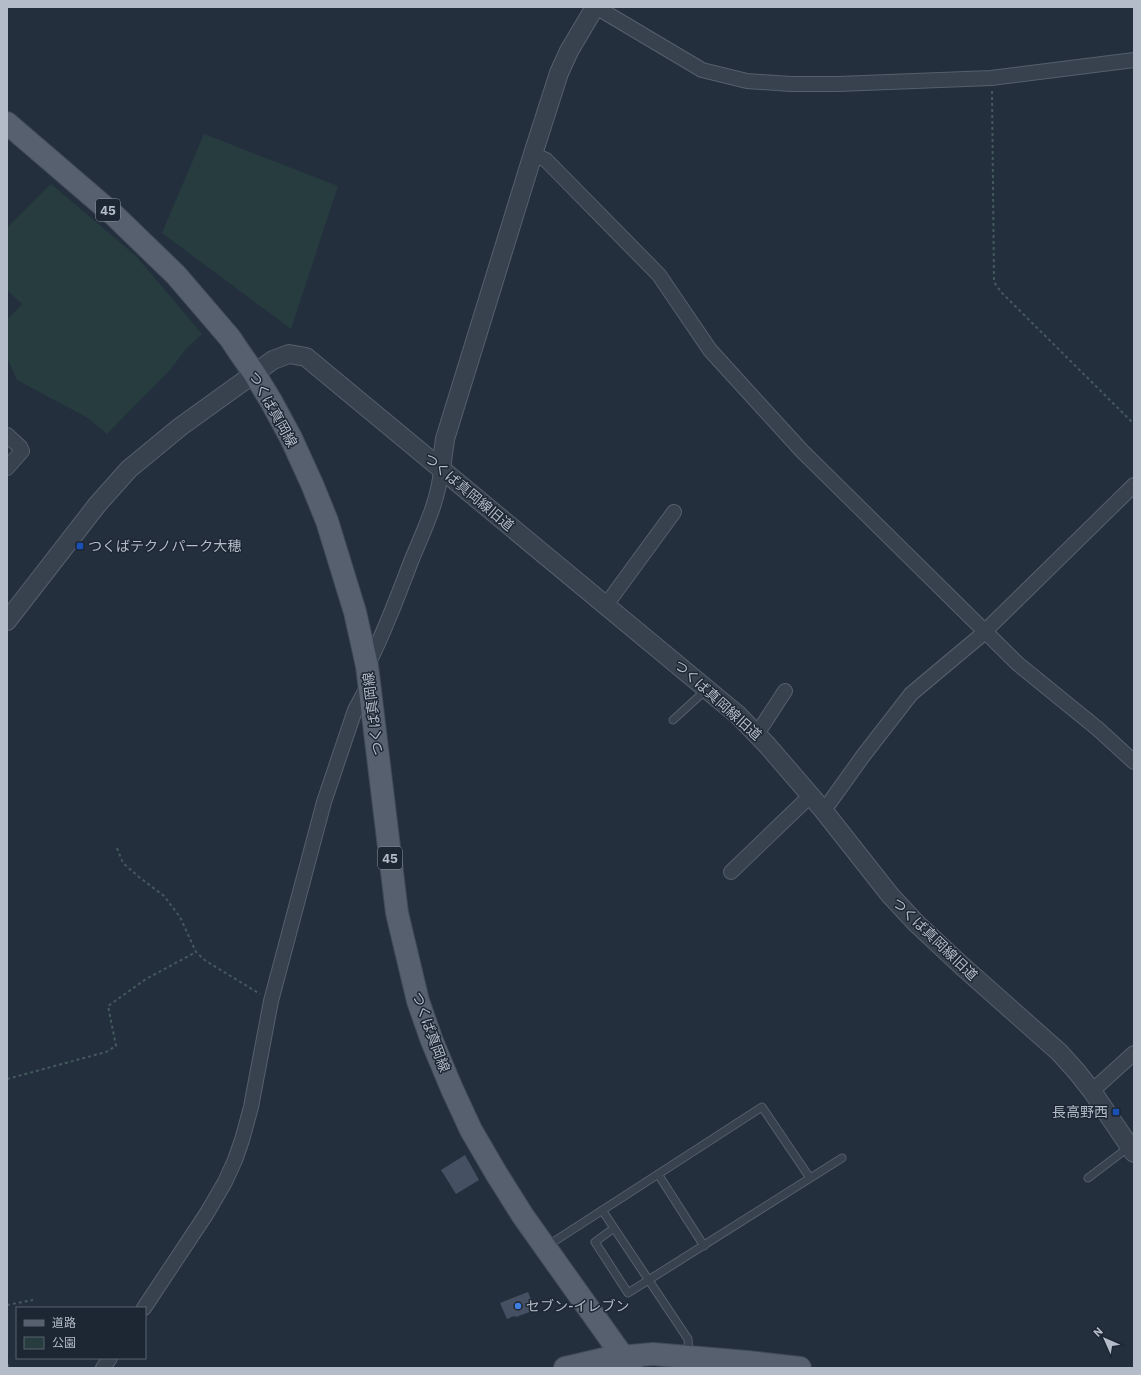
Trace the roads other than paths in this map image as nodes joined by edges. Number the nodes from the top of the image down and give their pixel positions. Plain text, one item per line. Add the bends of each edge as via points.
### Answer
1 (596, 7) edge
2 (1134, 60) edge
3 (7, 123) edge
4 (533, 154) junction
5 (254, 373) junction
6 (7, 435) edge
7 (7, 468) edge
8 (442, 469) junction
9 (1134, 485) edge
10 (674, 512) dead end
11 (606, 605) junction
12 (7, 621) edge
13 (984, 631) junction
14 (368, 675) junction
15 (707, 689) junction
16 (785, 691) dead end
17 (673, 720) dead end
18 (757, 734) junction
19 (1134, 762) edge
20 (810, 796) junction
21 (823, 810) junction
22 (731, 872) dead end
23 (1134, 1053) edge
24 (1092, 1091) junction
25 (1132, 1149) edge
26 (842, 1158) dead end
27 (658, 1174) junction
28 (810, 1178) junction
29 (1088, 1178) dead end
30 (602, 1210) junction
31 (614, 1228) junction
32 (704, 1246) junction
33 (545, 1247) junction
34 (649, 1280) junction
35 (145, 1307) edge
36 (690, 1356) junction
37 (109, 1359) edge
38 (627, 1362) edge
39 (103, 1368) edge
40 (566, 1368) edge
41 (800, 1368) edge

1 - 2 street via 702,70 747,81 838,84 991,78
1 - 4 street via 569,51 559,73
3 - 5 main road, つくば真岡線 / 45 via 156,254 230,338
4 - 8 street via 445,439
4 - 13 street via 546,160 659,276 710,350 802,451
5 - 8 street, つくば真岡線旧道 via 284,355 306,357
5 - 12 street, つくば真岡線旧道 via 180,427 129,470 97,504
5 - 14 main road, つくば真岡線 / 45 via 290,438 327,521 355,612
6 - 7 street via 22,451
8 - 11 street, つくば真岡線旧道
8 - 14 street via 438,492
9 - 13 street
10 - 11 street
11 - 15 street, つくば真岡線旧道
13 - 19 street via 1018,664
13 - 21 street via 911,694
14 - 33 main road, つくば真岡線 / 45 via 397,913 418,1001 432,1041 471,1130 519,1210
14 - 35 street via 324,802 271,1001 251,1107 235,1160 207,1213
15 - 17 lane
15 - 18 street, つくば真岡線旧道 via 738,714
16 - 18 street
18 - 20 street, つくば真岡線旧道
20 - 21 street, つくば真岡線旧道
20 - 22 street
21 - 24 street, つくば真岡線旧道 via 890,895 916,923 1058,1052
23 - 24 street
24 - 25 street, つくば真岡線旧道
25 - 29 lane
26 - 28 lane
27 - 28 lane via 762,1107
27 - 30 lane
27 - 32 lane
28 - 32 lane
30 - 31 lane
30 - 33 lane
31 - 34 lane
31 - 34 lane via 595,1242 628,1293
32 - 34 lane
33 - 38 main road, つくば真岡線 / 45
34 - 36 lane via 688,1339
36 - 38 main road via 653,1354
36 - 41 main road
37 - 39 street
38 - 40 main road via 594,1361

